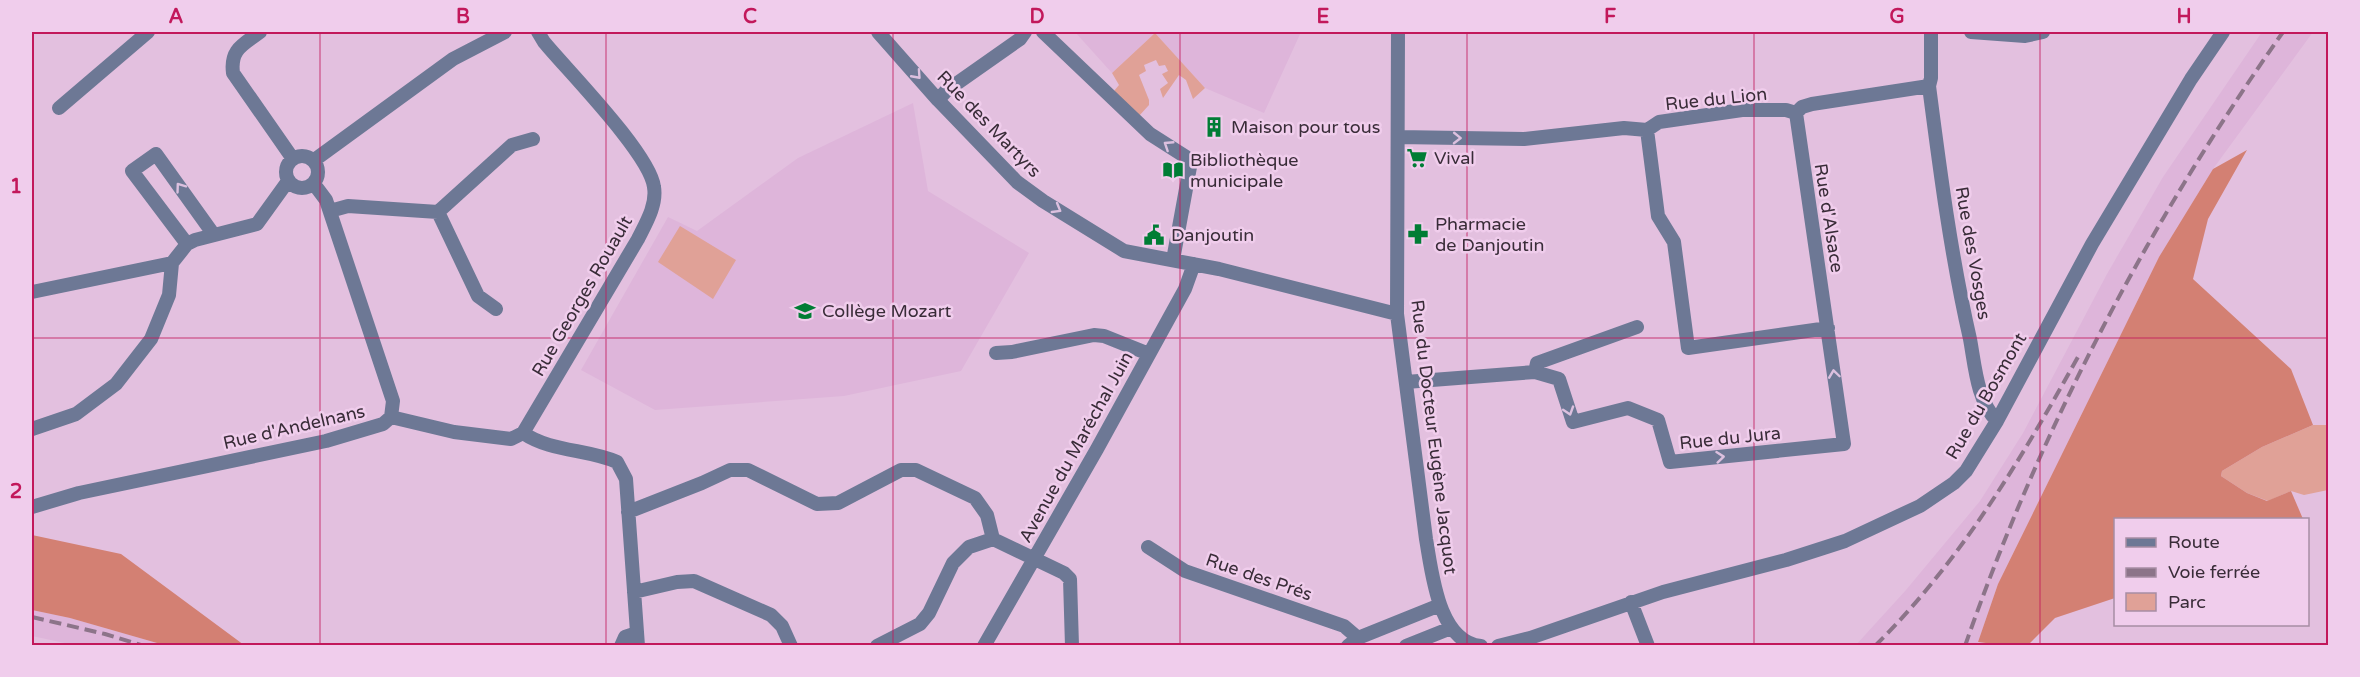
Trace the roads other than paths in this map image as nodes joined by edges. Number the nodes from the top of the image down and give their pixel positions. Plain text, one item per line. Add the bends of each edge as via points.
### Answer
1 (148, 32) edge
2 (260, 32) edge
3 (505, 32) edge
4 (538, 32) edge
5 (878, 32) edge
6 (1025, 32) edge
7 (1043, 32) edge
8 (1398, 32) edge
9 (1931, 32) edge
10 (1971, 32) edge
11 (2043, 32) edge
12 (2223, 32) edge
13 (1929, 86) junction
14 (938, 100) junction
15 (60, 108) dead end
16 (1796, 113) junction
17 (1647, 130) junction
18 (1398, 137) junction
19 (533, 139) dead end
20 (293, 159) junction
21 (313, 160) junction
22 (288, 181) junction
23 (314, 184) junction
24 (330, 211) junction
25 (438, 212) junction
26 (214, 235) junction
27 (187, 244) junction
28 (1173, 260) junction
29 (172, 263) junction
30 (1194, 264) junction
31 (32, 292) edge
32 (496, 309) dead end
33 (1397, 314) junction
34 (1637, 327) dead end
35 (1828, 328) junction
36 (996, 352) dead end
37 (1149, 354) junction
38 (1535, 372) junction
39 (1407, 382) junction
40 (391, 417) junction
41 (1997, 421) junction
42 (32, 429) edge
43 (523, 433) junction
44 (32, 507) edge
45 (628, 512) junction
46 (993, 539) junction
47 (1148, 547) dead end
48 (1034, 558) junction
49 (634, 592) junction
50 (1631, 602) junction
51 (1440, 605) junction
52 (1451, 628) junction
53 (638, 639) edge
54 (1353, 642) edge
55 (621, 645) edge
56 (791, 645) edge
57 (877, 645) edge
58 (984, 645) edge
59 (1072, 645) edge
60 (1407, 645) edge
61 (1474, 645) edge
62 (1481, 645) edge
63 (1498, 645) edge
64 (1648, 645) edge

1 - 15 street
2 - 20 street via 238,48 231,60 233,73
3 - 21 street via 453,59
4 - 43 street, Rue Georges Rouault via 644,161 654,187 651,212 638,239
5 -> 14 street, Rue des Martyrs
6 - 14 street
28 -> 7 street via 1190,167 1186,157 1150,134
8 - 18 street, Rue du Docteur Eugène Jacquot
9 - 13 street, Rue des Vosges
10 - 11 street via 2025,36
12 - 41 street, Rue du Bosmont via 2098,234
13 - 16 street, Rue du Lion via 1802,107
13 - 41 street, Rue des Vosges via 1958,287 1980,387
14 -> 28 street, Rue des Martyrs via 1017,182 1042,201 1124,250
16 - 17 street, Rue du Lion via 1742,110 1659,122
16 - 35 street, Rue d'Alsace
18 -> 17 street, Rue du Lion via 1524,139 1624,128
17 - 35 street via 1658,216 1674,242 1688,348
18 - 33 street, Rue du Docteur Eugène Jacquot
19 - 25 street via 512,145
20 - 21 street via 304,156
20 - 22 street via 286,169
21 - 23 street via 318,172
22 - 23 street via 296,187
22 - 26 street via 257,224
23 - 24 street, Rue d'Andelnans
24 - 25 street via 348,206
24 - 40 street, Rue d'Andelnans via 393,401
25 - 32 street via 478,296
26 - 27 street
26 -> 27 street via 156,154 132,171
27 - 29 street
28 - 30 street, Rue des Martyrs
29 - 31 street
29 - 42 street via 169,295 151,339 116,384 76,414
30 - 33 street, Rue des Martyrs
30 - 37 street, Avenue du Maréchal Juin via 1185,289
33 - 39 street, Rue du Docteur Eugène Jacquot
34 - 38 street via 1537,363
38 -> 35 street, Rue du Jura via 1559,379 1573,422 1628,408 1658,420 1670,462 1844,444
36 - 37 street via 1094,335
37 - 48 street, Avenue du Maréchal Juin
38 - 39 street, Rue du Jura
39 - 51 street, Rue du Docteur Eugène Jacquot via 1426,538
40 - 43 street via 454,432 511,439
40 - 44 street, Rue d'Andelnans via 383,424 326,441 79,492
41 - 50 street, Rue du Bosmont via 1966,471 1954,483 1940,495 1888,522 1786,561
43 - 45 street via 537,442 617,462 626,479
45 - 46 street via 730,470 748,470 817,504 838,503 901,470 916,470 975,498 987,515
45 - 49 street
46 - 48 street
46 - 57 street via 969,547 953,563 920,624
47 - 54 street, Rue des Prés via 1185,571 1344,626
48 - 58 street, Avenue du Maréchal Juin
48 - 59 street via 1070,579
49 - 53 street
49 - 56 street via 694,581 771,615 782,626
50 - 63 street, Rue du Bosmont via 1530,638
50 - 64 street
51 - 52 street, Rue du Docteur Eugène Jacquot
51 - 54 street
52 - 60 street
52 - 61 street via 1460,639
53 - 55 street via 625,637
61 - 62 street

